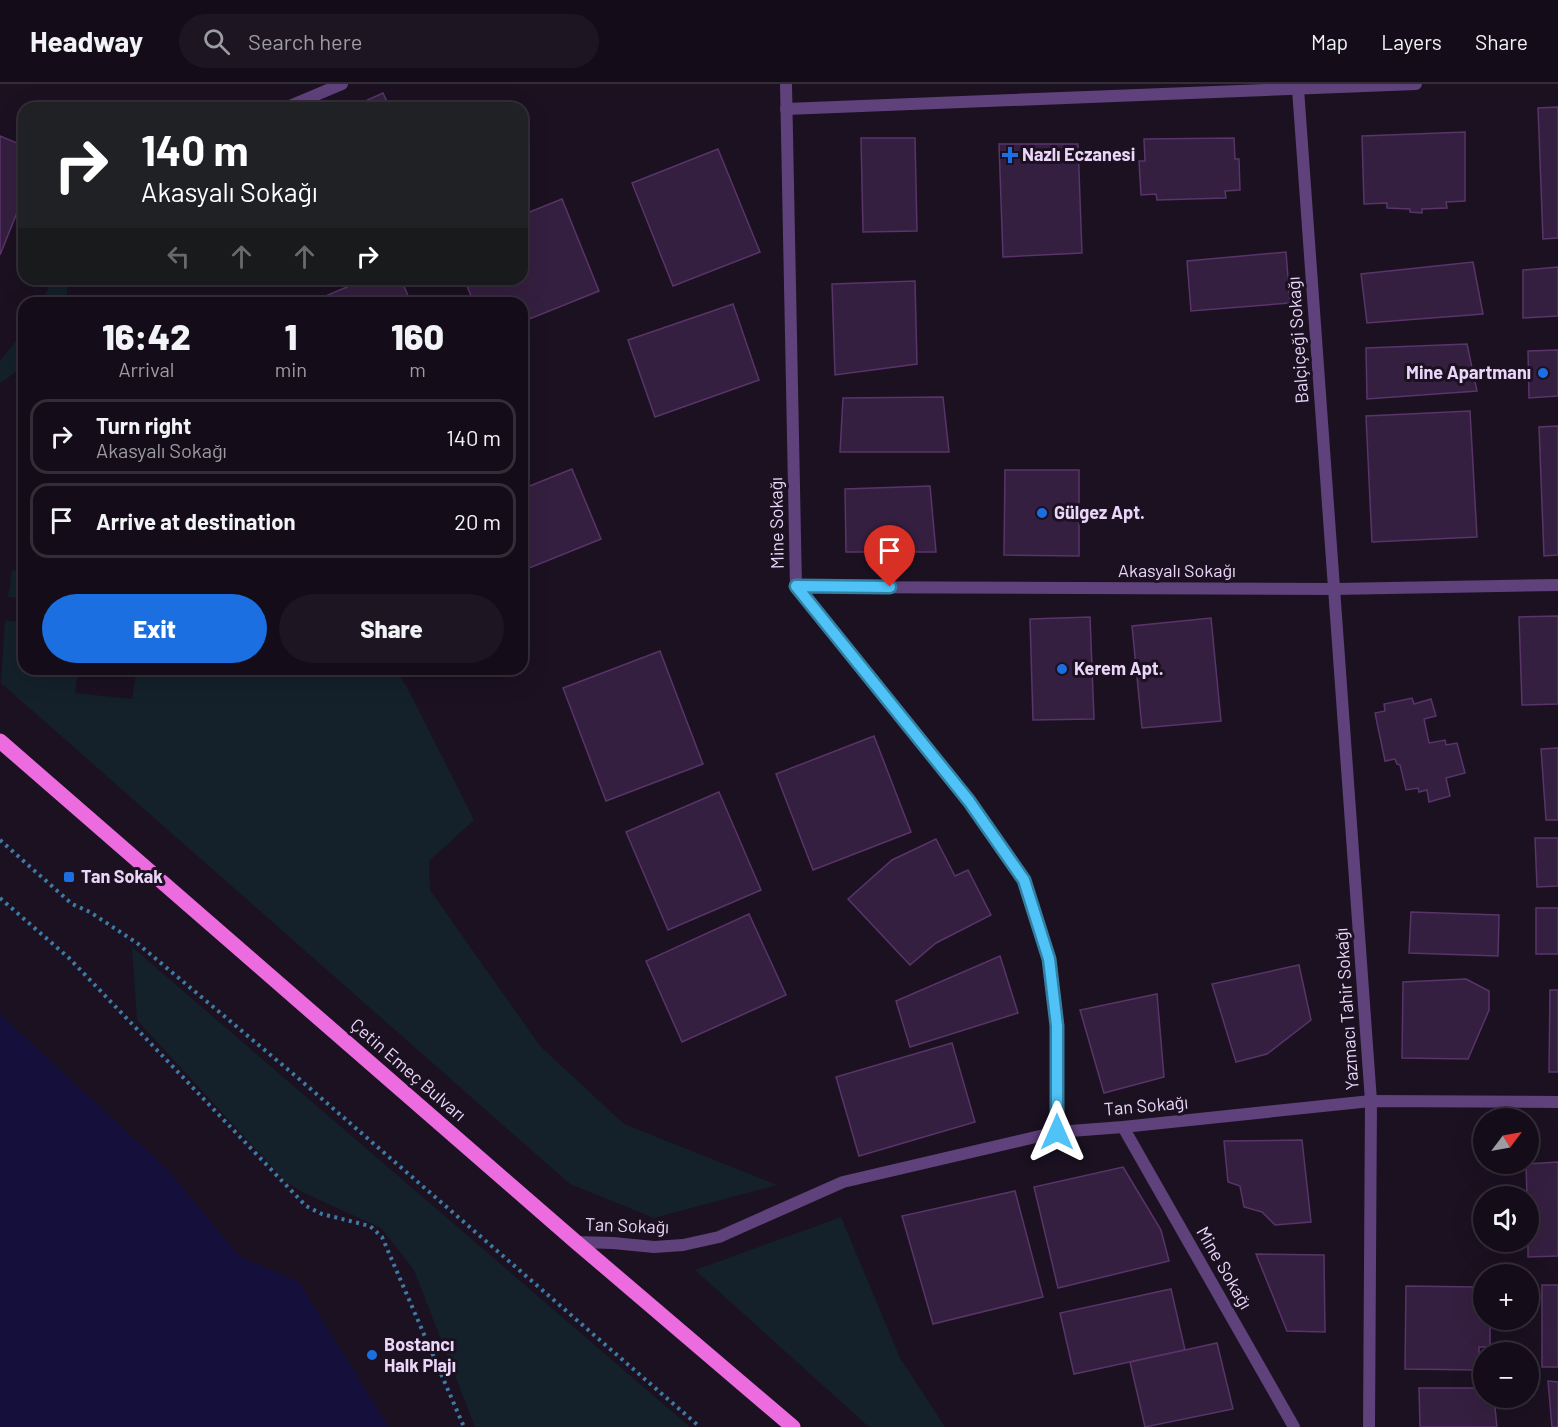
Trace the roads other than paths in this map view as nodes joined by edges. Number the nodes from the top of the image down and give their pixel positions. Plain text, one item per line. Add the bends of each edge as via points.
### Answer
1 (342, 84) edge
2 (786, 84) edge
3 (1416, 84) edge
4 (1298, 89) junction
5 (299, 102) edge
6 (786, 109) junction
7 (1558, 585) edge
8 (796, 586) junction
9 (1335, 589) junction
10 (0, 741) edge
11 (1371, 1101) junction
12 (1558, 1102) edge
13 (1123, 1127) junction
14 (1057, 1132) junction
15 (576, 1242) junction
16 (793, 1427) edge
17 (1294, 1427) edge
18 (1369, 1427) edge

1 - 5 street
2 - 6 street, Mine Sokağı
3 - 4 street
4 - 6 street
4 - 9 street, Balçiçeği Sokağı
6 - 8 street, Mine Sokağı
7 - 9 street, Akasyalı Sokağı
8 - 9 street, Akasyalı Sokağı
8 - 14 street, Mine Sokağı via 969,801 1024,880 1049,959 1057,1026
9 - 11 street, Yazmacı Tahir Sokağı
10 - 15 main road, Çetin Emeç Bulvarı
11 - 12 street, Tan Sokağı
11 - 13 street, Tan Sokağı
11 - 18 street, Yazmacı Tahir Sokağı
13 - 14 street, Tan Sokağı
13 - 17 street, Mine Sokağı
14 - 15 street, Tan Sokağı via 843,1182 719,1237 654,1247
15 - 16 main road, Çetin Emeç Bulvarı

